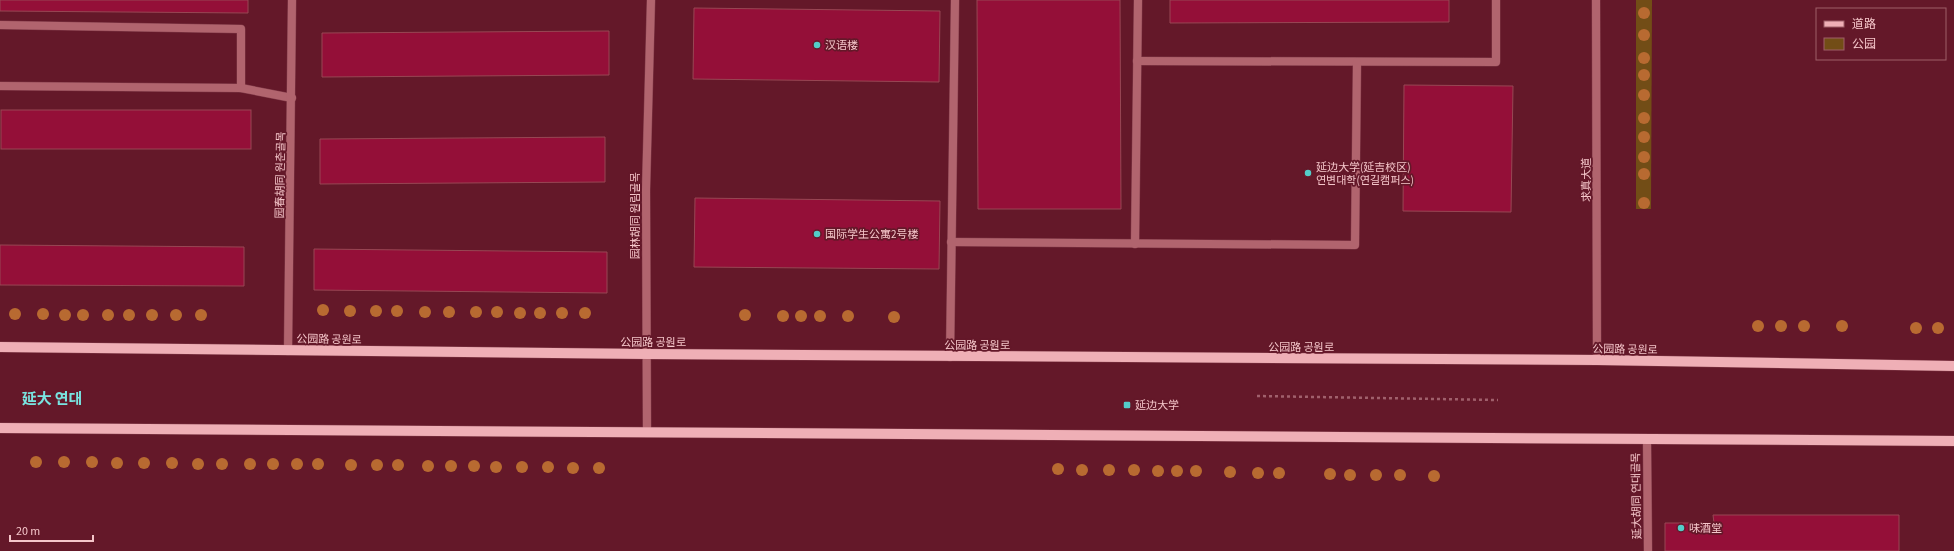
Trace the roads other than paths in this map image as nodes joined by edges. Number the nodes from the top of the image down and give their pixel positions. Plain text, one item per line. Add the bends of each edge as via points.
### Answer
1 (292, 0) edge
2 (651, 0) edge
3 (955, 0) edge
4 (1138, 0) edge
5 (1496, 0) edge
6 (1596, 0) edge
7 (0, 25) edge
8 (1137, 61) junction
9 (1357, 62) junction
10 (0, 86) edge
11 (241, 88) junction
12 (292, 98) junction
13 (951, 242) junction
14 (1135, 244) junction
15 (0, 347) edge
16 (288, 351) junction
17 (647, 354) junction
18 (950, 357) junction
19 (1597, 360) junction
20 (1954, 366) edge
21 (0, 428) edge
22 (647, 433) junction
23 (1647, 440) junction
24 (1954, 441) edge
25 (1648, 551) edge

1 - 12 street, 园春胡同 원춘골목
2 - 17 street, 园林胡同 원림골목 via 646,190
3 - 13 street
4 - 8 street
5 - 9 street via 1496,62
6 - 19 street, 求真大道
7 - 11 street via 241,29
8 - 9 street
8 - 14 street
9 - 14 street via 1355,245
10 - 11 street
11 - 12 street
12 - 16 street, 园春胡同 원춘골목
13 - 14 street
13 - 18 street
15 - 16 main road, 公园路 공원로
16 - 17 main road, 公园路 공원로
17 - 18 main road, 公园路 공원로
17 - 22 street, 园林胡同 원림골목
18 - 19 main road, 公园路 공원로
19 - 20 main road, 公园路 공원로
21 - 22 main road
22 - 23 main road
23 - 24 main road
23 - 25 street, 延大胡同 연대골목

